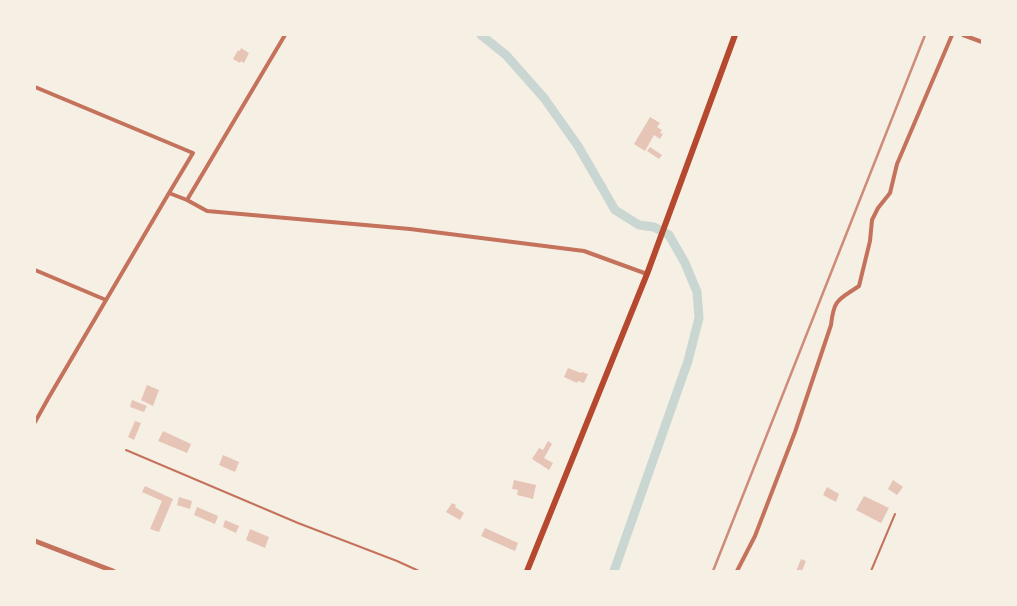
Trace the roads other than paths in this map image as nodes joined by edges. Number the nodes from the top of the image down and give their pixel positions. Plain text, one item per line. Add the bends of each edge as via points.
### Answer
1 (285, 35) edge
2 (735, 35) edge
3 (952, 35) edge
4 (963, 35) edge
5 (982, 42) edge
6 (35, 87) edge
7 (169, 193) junction
8 (187, 200) junction
9 (35, 270) edge
10 (647, 274) junction
11 (106, 300) junction
12 (35, 422) edge
13 (126, 450) dead end
14 (896, 514) dead end
15 (35, 541) edge
16 (113, 571) edge
17 (419, 571) edge
18 (527, 571) edge
19 (737, 571) edge
20 (871, 571) edge

1 - 8 street
2 - 10 highway
3 - 19 street via 896,164 890,193 872,220 860,286 841,298 833,309 831,325 795,432 755,536
4 - 5 street
6 - 7 street via 193,153
7 - 8 street
7 - 11 street
8 - 10 street via 207,211 410,229 584,251
9 - 11 street
10 - 18 highway
11 - 12 street
13 - 17 lane
14 - 20 lane
15 - 16 street

